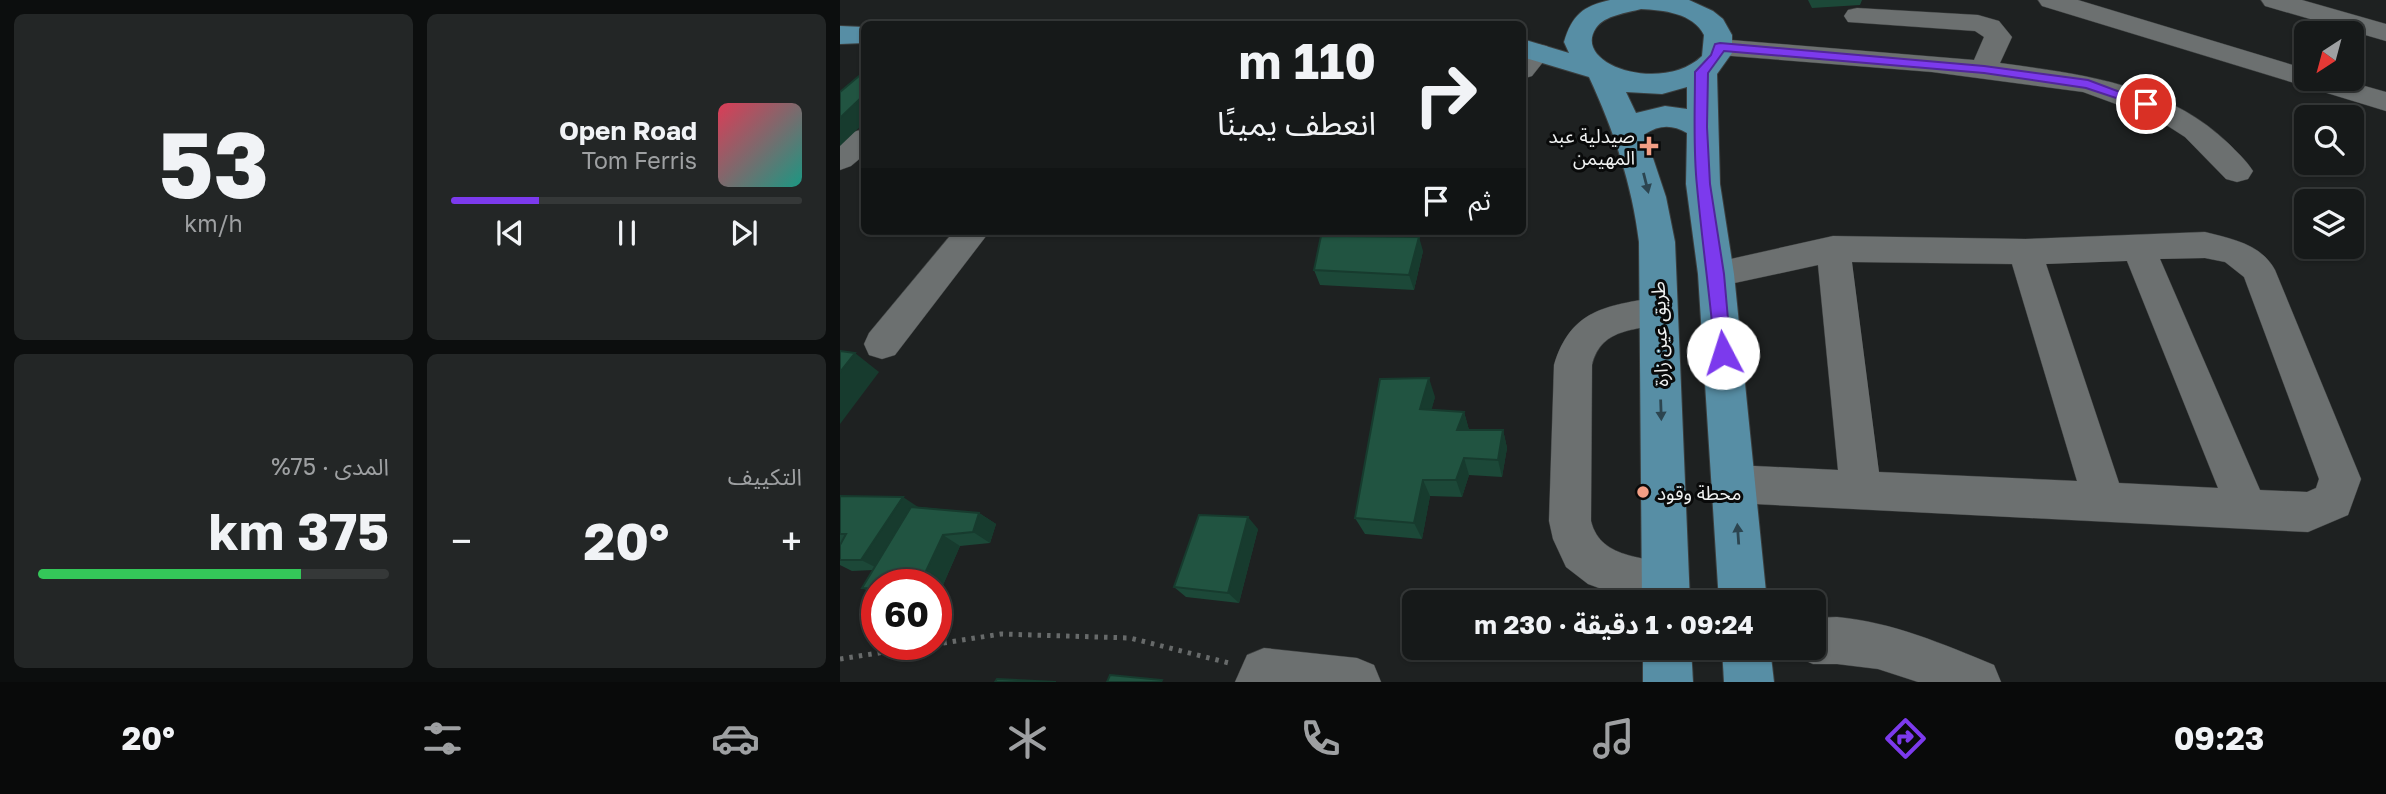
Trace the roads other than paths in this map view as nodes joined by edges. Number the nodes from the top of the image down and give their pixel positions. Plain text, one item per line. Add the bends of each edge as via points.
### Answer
1 (2051, 0) edge
2 (2274, 0) edge
3 (1599, 10) edge
4 (1857, 16) dead end
5 (2386, 33) edge
6 (840, 35) edge
7 (861, 35) edge
8 (1708, 35) edge
9 (1534, 43) edge
10 (1984, 69) junction
11 (1600, 73) junction
12 (2294, 74) edge
13 (2350, 91) edge
14 (2386, 102) edge
15 (1701, 127) junction
16 (1630, 130) junction
17 (861, 142) edge
18 (840, 159) edge
19 (2236, 171) dead end
20 (969, 235) edge
21 (2138, 247) junction
22 (1833, 249) junction
23 (2025, 253) junction
24 (1716, 274) junction
25 (1658, 312) junction
26 (882, 344) dead end
27 (1735, 484) junction
28 (1860, 488) junction
29 (2104, 502) junction
30 (2247, 508) junction
31 (1658, 590) edge
32 (1666, 590) edge
33 (1742, 590) edge
34 (1826, 640) edge
35 (1667, 660) edge
36 (1747, 660) edge
37 (1261, 677) edge
38 (1357, 682) edge
39 (1668, 682) edge
40 (1749, 682) edge
41 (1977, 682) edge

1 - 12 street
2 - 5 street
3 - 8 main road via 1626,2 1657,1 1686,8
3 - 9 main road
3 - 11 main road via 1579,36 1578,45
4 - 10 street via 1990,27 1998,37
6 - 7 main road
8 - 10 street
8 - 11 main road via 1688,79 1636,84
8 - 15 main road
9 - 11 main road
10 - 19 street via 2088,84 2168,112 2196,131
11 - 16 main road, طريق عين زارة
13 - 14 street
15 - 16 main road via 1681,117 1658,116
15 - 24 main road via 1703,184
16 -> 25 main road, طريق عين زارة via 1653,215
17 - 18 street
20 - 26 street
21 - 23 street
21 - 30 street
21 - 30 street via 2205,245 2235,252 2258,270 2340,479 2333,501 2308,512
22 - 23 street
22 - 24 street
22 - 28 street
23 - 29 street
24 - 27 main road
25 - 31 street via 1598,326 1584,335 1576,349 1570,521 1576,546 1594,565
25 -> 32 main road, طريق عين زارة
27 - 28 street
33 -> 27 main road
28 - 29 street
29 - 30 street
34 - 41 street via 1885,646
35 - 39 main road
36 - 40 main road
37 - 38 street

